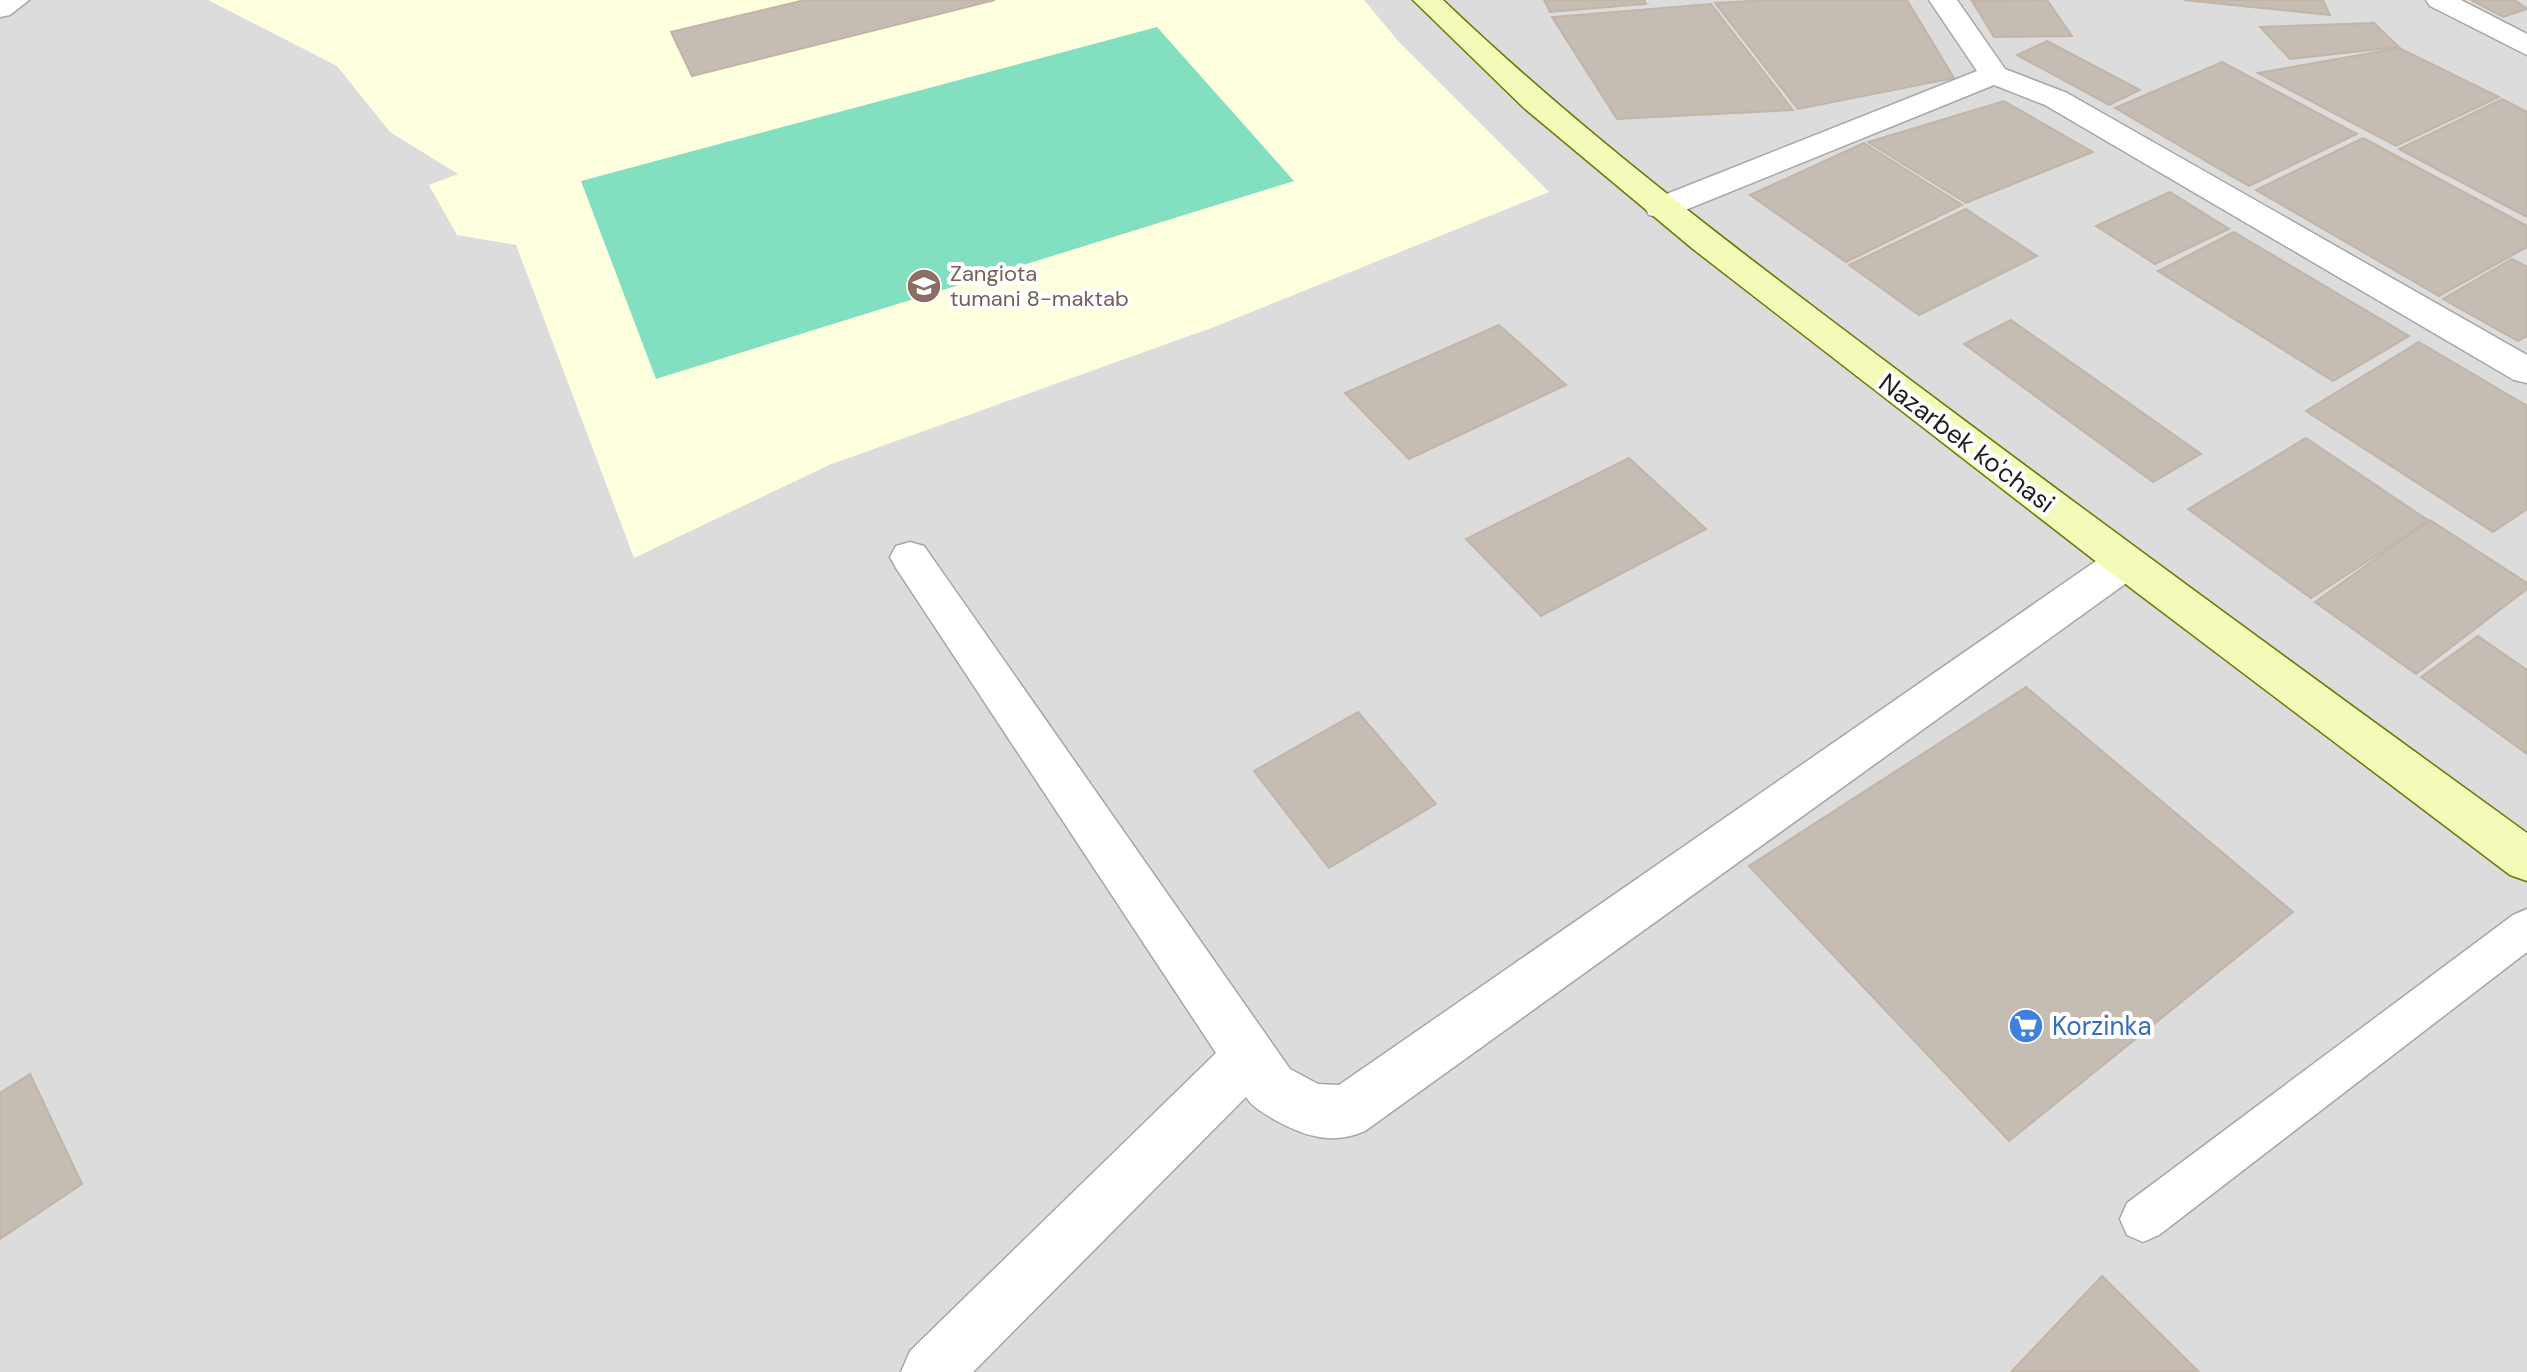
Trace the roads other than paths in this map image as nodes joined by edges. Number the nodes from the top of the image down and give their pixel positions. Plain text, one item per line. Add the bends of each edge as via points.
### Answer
1 (15, 0) edge
2 (1427, 0) edge
3 (1943, 0) edge
4 (2440, 0) edge
5 (0, 9) edge
6 (2527, 46) edge
7 (1994, 75) junction
8 (1661, 208) junction
9 (2527, 371) edge
10 (910, 557) dead end
11 (2124, 563) junction
12 (2527, 860) edge
13 (2527, 928) edge
14 (1250, 1056) junction
15 (2143, 1219) dead end
16 (931, 1372) edge

1 - 5 street
2 - 8 main road, Nazarbek ko'chasi via 1511,82
3 - 7 street
4 - 6 street
7 - 8 street
7 - 9 street via 2056,99
8 - 11 main road, Nazarbek ko'chasi
10 - 14 street
11 - 12 main road, Nazarbek ko'chasi
11 - 14 street via 1346,1112 1313,1111 1271,1088
13 - 15 lane
14 - 16 street

